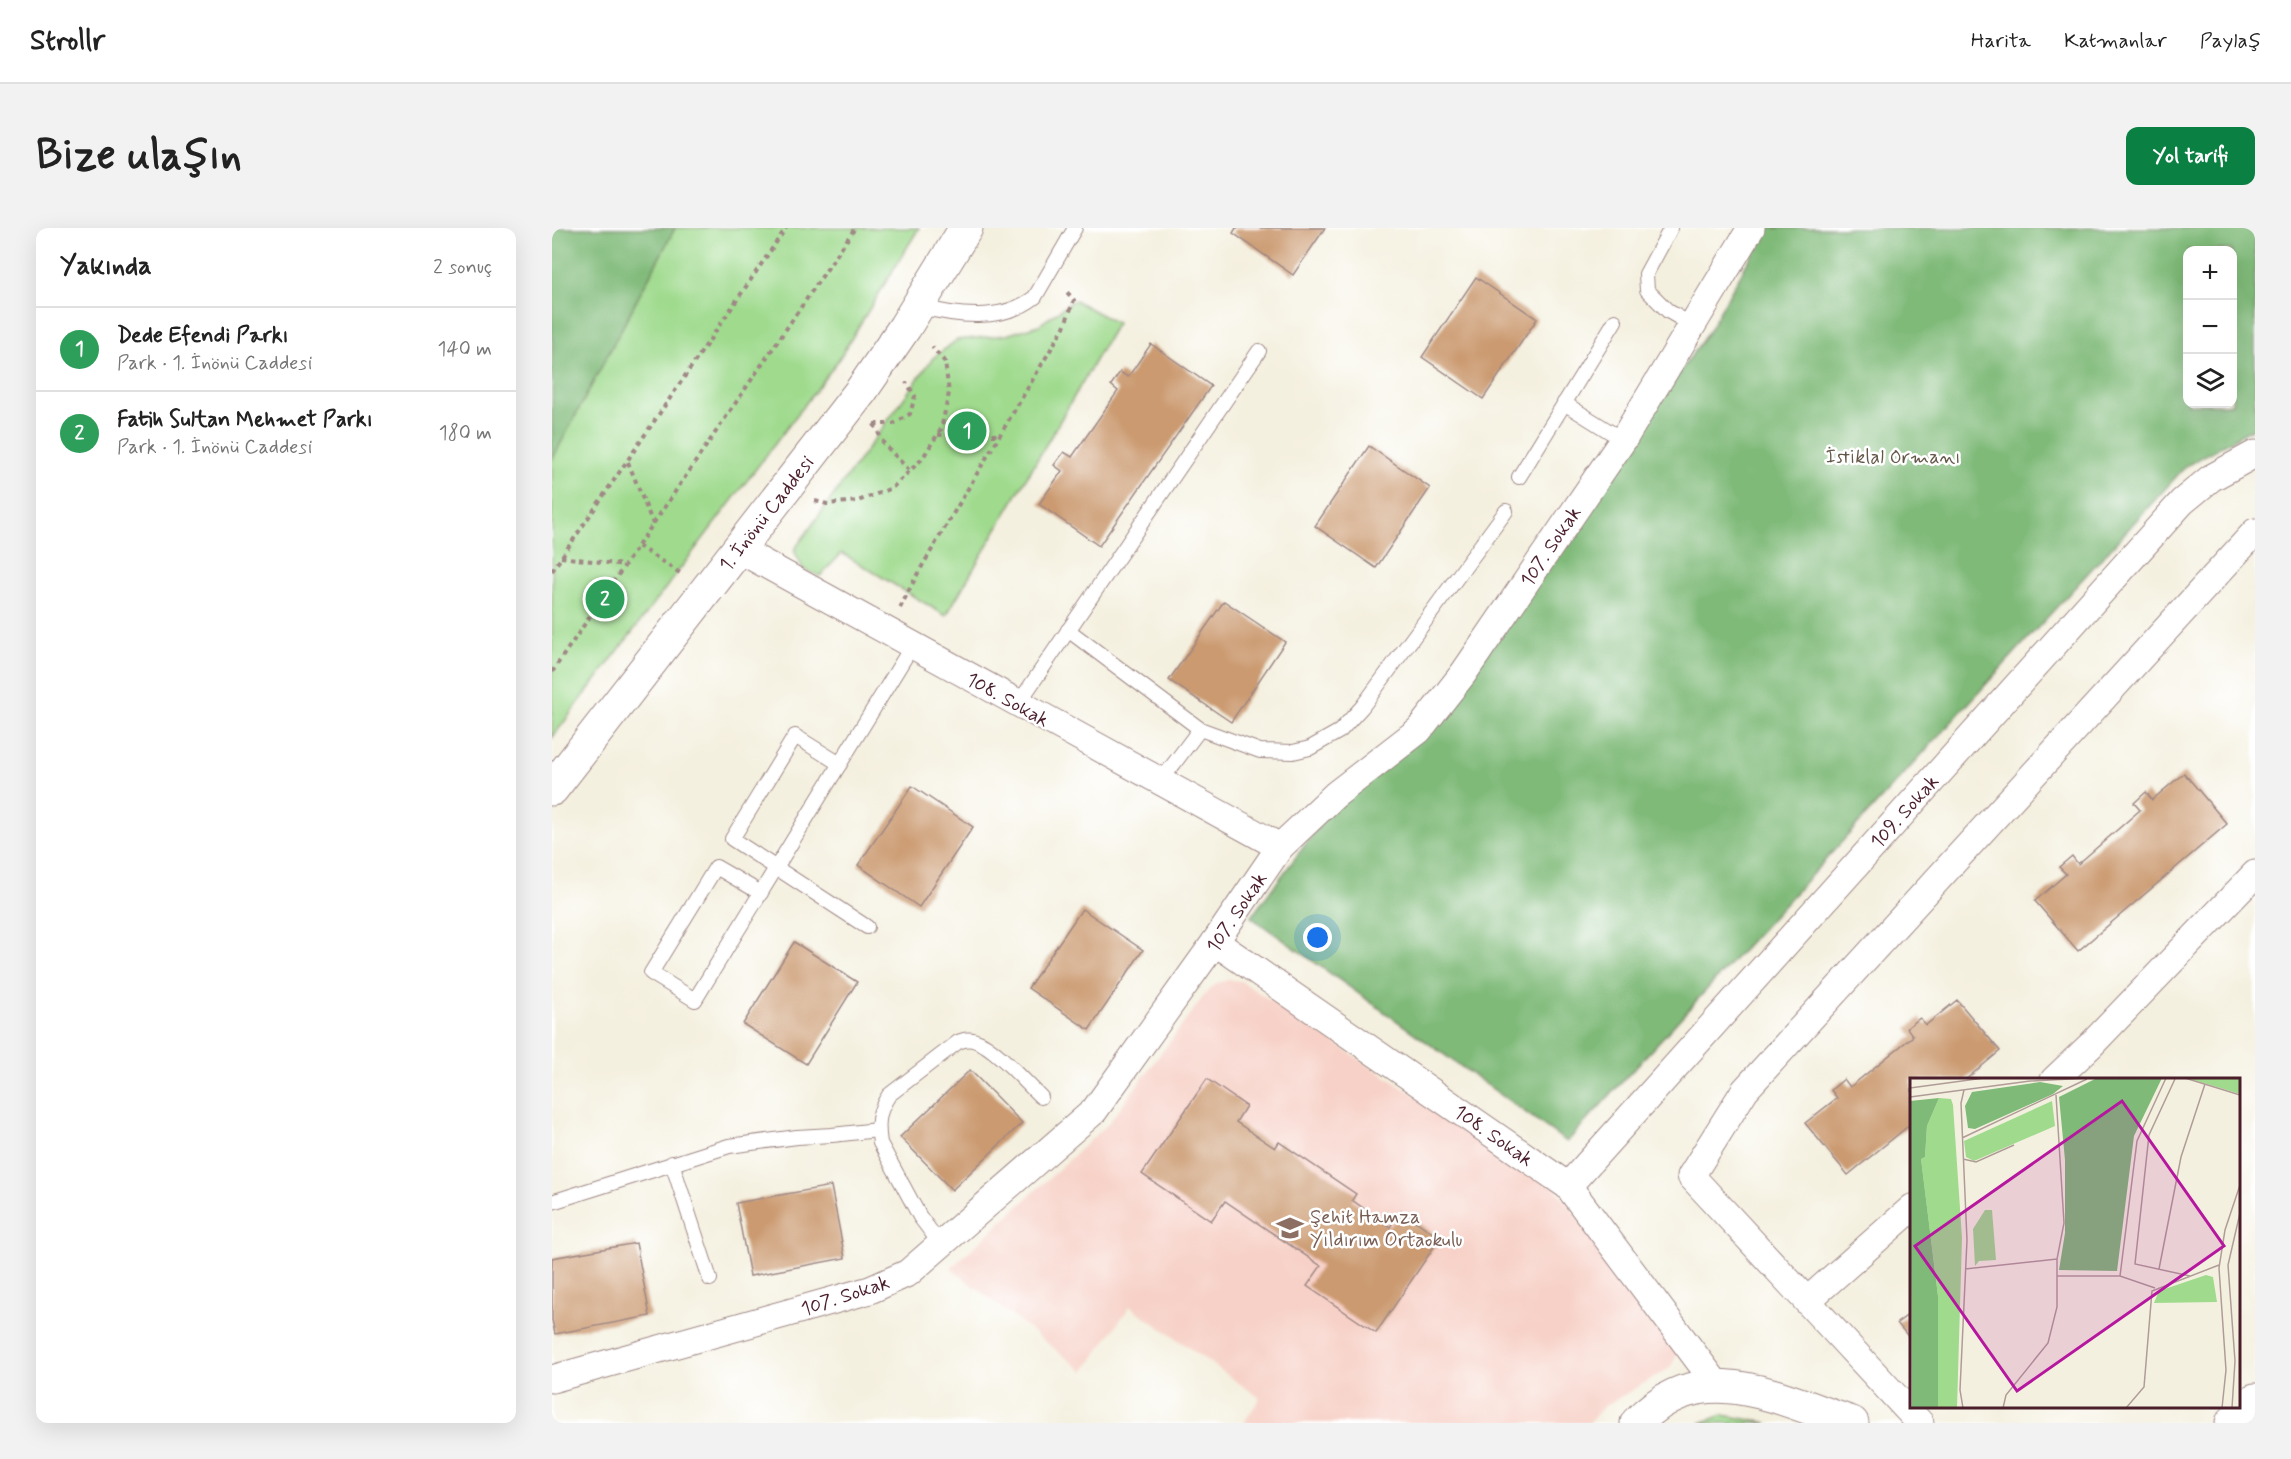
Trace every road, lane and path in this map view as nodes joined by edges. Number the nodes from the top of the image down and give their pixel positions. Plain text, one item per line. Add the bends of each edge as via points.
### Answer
1 (786, 228) edge
2 (855, 228) edge
3 (966, 228) edge
4 (1075, 228) edge
5 (1671, 228) edge
6 (1751, 228) edge
7 (1048, 272) junction
8 (917, 306) junction
9 (1615, 321) dead end
10 (1692, 325) junction
11 (933, 347) dead end
12 (1259, 351) dead end
13 (1564, 404) junction
14 (874, 424) dead end
15 (937, 435) junction
16 (1000, 435) junction
17 (1623, 440) junction
18 (2255, 454) edge
19 (628, 461) junction
20 (910, 471) junction
21 (1519, 477) dead end
22 (785, 489) junction
23 (1506, 512) dead end
24 (653, 524) junction
25 (2255, 532) edge
26 (638, 546) junction
27 (738, 549) junction
28 (561, 557) junction
29 (624, 565) junction
30 (552, 571) edge
31 (706, 590) junction
32 (1068, 630) junction
33 (887, 633) junction
34 (912, 646) junction
35 (552, 672) edge
36 (1018, 704) junction
37 (1200, 729) junction
38 (840, 764) junction
39 (1160, 782) junction
40 (552, 789) edge
41 (1280, 847) junction
42 (777, 867) junction
43 (2255, 874) edge
44 (761, 893) junction
45 (867, 927) dead end
46 (1215, 942) junction
47 (2056, 1078) edge
48 (1041, 1097) dead end
49 (878, 1130) junction
50 (672, 1163) junction
51 (1568, 1186) junction
52 (552, 1202) edge
53 (1910, 1209) edge
54 (941, 1245) junction
55 (710, 1279) dead end
56 (1808, 1300) junction
57 (552, 1379) edge
58 (1717, 1385) junction
59 (2255, 1400) edge
60 (1637, 1423) edge
61 (1852, 1423) edge
62 (1920, 1423) edge
63 (2232, 1423) edge

1 - 19 path
2 - 24 path
3 - 8 street, 1. İnönü Caddesi
4 - 7 lane
5 - 10 lane via 1646,274 1647,290 1668,311
6 - 10 street, 107. Sokak
7 - 8 lane via 1035,297 1006,311 967,315
7 - 16 path via 1074,300 1064,327
8 - 22 street, 1. İnönü Caddesi via 861,391
9 - 13 lane
10 - 17 street, 107. Sokak
11 - 15 path via 945,362 949,393
12 - 32 lane
13 - 17 lane
13 - 21 lane
14 - 20 path via 884,444
15 - 16 path
15 - 20 path
16 - 33 path
17 - 41 street, 107. Sokak via 1463,674 1419,730 1335,795
18 - 51 street, 109. Sokak via 2211,477 2182,502
19 - 24 path
19 - 28 path
20 - 22 path via 892,488 858,501 827,504
22 - 27 street, 1. İnönü Caddesi
23 - 37 lane via 1362,707 1340,731 1310,748 1276,753
24 - 26 path
25 - 56 street via 1745,1090 1691,1176
26 - 29 path
26 - 31 path
27 - 31 street, 1. İnönü Caddesi
27 - 33 street, 108. Sokak
28 - 29 path
28 - 30 path
29 - 35 path
31 - 40 street, 1. İnönü Caddesi
32 - 36 lane
32 - 37 lane
33 - 34 street, 108. Sokak
34 - 36 street, 108. Sokak
34 - 38 lane
36 - 39 street, 108. Sokak
37 - 39 lane
38 - 42 lane
38 - 42 lane via 795,736 732,839
39 - 41 street, 108. Sokak
41 - 46 street, 107. Sokak
42 - 44 lane
42 - 45 lane
43 - 47 street
44 - 44 lane via 716,867 651,973 695,1000
46 - 51 street, 108. Sokak
46 - 54 street, 107. Sokak via 1094,1111
48 - 49 lane via 992,1050 967,1039 890,1095 882,1105
49 - 50 lane via 762,1140
49 - 54 lane via 880,1143 920,1217
50 - 52 lane
50 - 55 lane
51 - 58 street, 108. Sokak
53 - 56 street
54 - 57 street, 107. Sokak via 908,1273 870,1290
56 - 62 street
58 - 60 street via 1680,1391
58 - 61 street via 1755,1390
59 - 63 street

